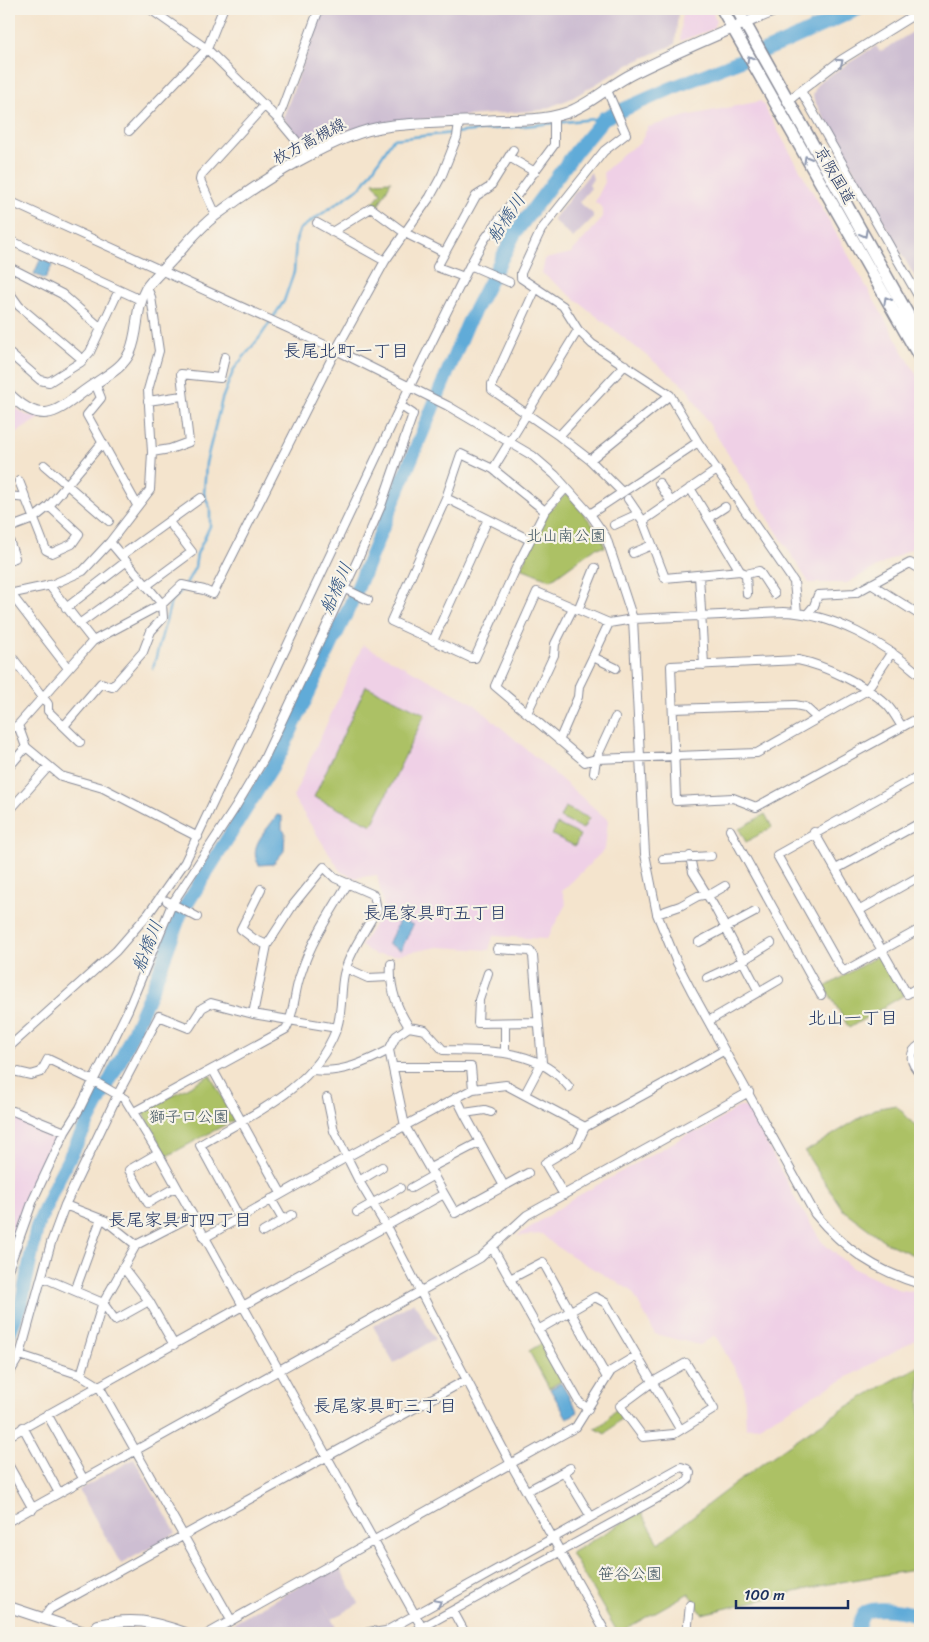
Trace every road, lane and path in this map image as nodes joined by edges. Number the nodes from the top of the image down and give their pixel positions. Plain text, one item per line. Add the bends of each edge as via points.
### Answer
1 (150, 9) edge
2 (223, 9) edge
3 (319, 9) edge
4 (722, 9) edge
5 (737, 9) edge
6 (779, 9) edge
7 (920, 11) edge
8 (744, 23) junction
9 (732, 28) junction
10 (207, 49) junction
11 (801, 91) junction
12 (608, 93) junction
13 (789, 100) junction
14 (265, 105) junction
15 (554, 117) junction
16 (278, 119) junction
17 (458, 129) junction
18 (129, 131) dead end
19 (309, 156) junction
20 (535, 172) junction
21 (9, 201) edge
22 (216, 215) junction
23 (316, 223) dead end
24 (332, 232) junction
25 (405, 233) junction
26 (9, 240) edge
27 (445, 253) junction
28 (385, 261) junction
29 (470, 265) junction
30 (9, 267) edge
31 (162, 270) junction
32 (464, 277) junction
33 (507, 281) dead end
34 (147, 288) junction
35 (536, 288) junction
36 (119, 290) junction
37 (9, 292) edge
38 (920, 299) edge
39 (141, 300) junction
40 (101, 328) junction
41 (578, 330) junction
42 (917, 339) edge
43 (336, 350) junction
44 (9, 353) edge
45 (225, 357) dead end
46 (920, 358) edge
47 (83, 360) junction
48 (625, 365) junction
49 (95, 383) junction
50 (410, 386) junction
51 (9, 394) edge
52 (670, 395) junction
53 (182, 396) junction
54 (148, 401) junction
55 (401, 406) junction
56 (526, 414) junction
57 (559, 436) junction
58 (508, 441) junction
59 (698, 442) junction
60 (102, 443) junction
61 (152, 452) junction
62 (590, 460) junction
63 (44, 465) dead end
64 (492, 470) junction
65 (717, 470) junction
66 (19, 481) dead end
67 (659, 483) dead end
68 (66, 484) junction
69 (566, 488) junction
70 (690, 488) junction
71 (622, 492) junction
72 (9, 496) edge
73 (26, 498) junction
74 (201, 498) dead end
75 (446, 498) junction
76 (628, 499) dead end
77 (670, 502) junction
78 (137, 505) junction
79 (49, 506) junction
80 (725, 507) dead end
81 (545, 511) junction
82 (590, 514) junction
83 (638, 514) junction
84 (708, 518) junction
85 (33, 519) junction
86 (488, 519) junction
87 (109, 521) dead end
88 (642, 521) junction
89 (169, 522) junction
90 (614, 524) dead end
91 (9, 528) edge
92 (9, 540) edge
93 (530, 540) junction
94 (110, 542) junction
95 (652, 545) junction
96 (633, 553) dead end
97 (122, 555) junction
98 (9, 560) edge
99 (123, 564) dead end
100 (595, 568) dead end
101 (920, 569) edge
102 (743, 573) junction
103 (699, 575) junction
104 (136, 583) dead end
105 (871, 584) junction
106 (49, 586) junction
107 (146, 586) junction
108 (345, 589) junction
109 (10, 594) edge
110 (748, 594) dead end
111 (774, 594) dead end
112 (368, 600) dead end
113 (162, 604) junction
114 (66, 608) junction
115 (575, 609) junction
116 (797, 613) junction
117 (808, 614) junction
118 (920, 615) edge
119 (702, 616) junction
120 (633, 619) junction
121 (609, 623) junction
122 (79, 624) junction
123 (93, 641) junction
124 (433, 641) junction
125 (9, 652) edge
126 (892, 652) junction
127 (593, 657) junction
128 (704, 664) junction
129 (68, 668) junction
130 (616, 668) dead end
131 (920, 675) edge
132 (866, 691) junction
133 (42, 698) junction
134 (673, 709) junction
135 (527, 713) junction
136 (920, 717) edge
137 (615, 718) dead end
138 (817, 718) junction
139 (18, 725) junction
140 (64, 726) junction
141 (902, 727) junction
142 (9, 730) edge
143 (559, 741) junction
144 (80, 742) dead end
145 (26, 747) junction
146 (640, 757) junction
147 (675, 757) junction
148 (596, 759) junction
149 (49, 766) junction
150 (9, 767) edge
151 (594, 773) dead end
152 (920, 775) edge
153 (9, 811) edge
154 (920, 823) edge
155 (730, 830) dead end
156 (814, 832) junction
157 (198, 837) junction
158 (690, 856) junction
159 (711, 856) dead end
160 (663, 859) dead end
161 (836, 870) junction
162 (920, 876) edge
163 (348, 883) junction
164 (726, 886) dead end
165 (261, 889) dead end
166 (706, 895) junction
167 (161, 898) junction
168 (174, 905) junction
169 (860, 910) junction
170 (755, 912) dead end
171 (657, 914) junction
172 (197, 917) dead end
173 (724, 929) junction
174 (920, 929) edge
175 (699, 942) dead end
176 (771, 943) dead end
177 (267, 945) junction
178 (497, 949) dead end
179 (884, 950) junction
180 (743, 959) junction
181 (391, 964) dead end
182 (346, 968) junction
183 (488, 973) dead end
184 (390, 977) junction
185 (707, 978) dead end
186 (779, 980) dead end
187 (920, 986) edge
188 (759, 992) junction
189 (821, 995) dead end
190 (253, 1014) junction
191 (712, 1018) dead end
192 (290, 1021) junction
193 (538, 1022) junction
194 (505, 1023) junction
195 (408, 1027) junction
196 (337, 1028) junction
197 (920, 1045) edge
198 (9, 1047) edge
199 (390, 1050) junction
200 (723, 1051) junction
201 (505, 1053) junction
202 (542, 1062) junction
203 (393, 1067) junction
204 (9, 1070) edge
205 (213, 1070) junction
206 (313, 1070) junction
207 (920, 1073) edge
208 (92, 1080) junction
209 (569, 1087) dead end
210 (473, 1089) junction
211 (749, 1092) junction
212 (118, 1094) junction
213 (525, 1094) junction
214 (456, 1097) junction
215 (327, 1098) dead end
216 (9, 1112) edge
217 (134, 1112) junction
218 (491, 1112) dead end
219 (464, 1113) junction
220 (241, 1120) junction
221 (405, 1126) junction
222 (585, 1127) junction
223 (65, 1132) junction
224 (480, 1142) junction
225 (158, 1154) junction
226 (347, 1157) junction
227 (382, 1167) dead end
228 (432, 1172) junction
229 (528, 1173) dead end
230 (359, 1181) junction
231 (504, 1186) junction
232 (176, 1187) junction
233 (400, 1188) dead end
234 (411, 1188) dead end
235 (281, 1193) junction
236 (444, 1194) junction
237 (564, 1195) junction
238 (271, 1199) junction
239 (372, 1203) junction
240 (65, 1205) junction
241 (357, 1212) dead end
242 (292, 1215) dead end
243 (192, 1216) junction
244 (239, 1217) junction
245 (101, 1219) junction
246 (283, 1220) junction
247 (386, 1226) junction
248 (263, 1232) dead end
249 (204, 1238) junction
250 (136, 1245) junction
251 (492, 1247) junction
252 (9, 1267) edge
253 (123, 1267) junction
254 (42, 1277) junction
255 (510, 1279) junction
256 (920, 1284) edge
257 (75, 1291) junction
258 (419, 1291) junction
259 (149, 1301) junction
260 (103, 1303) junction
261 (242, 1307) junction
262 (570, 1312) junction
263 (538, 1330) junction
264 (174, 1345) junction
265 (20, 1356) junction
266 (636, 1356) junction
267 (278, 1372) junction
268 (9, 1374) edge
269 (81, 1375) junction
270 (606, 1376) junction
271 (466, 1380) junction
272 (651, 1383) junction
273 (99, 1386) junction
274 (588, 1409) junction
275 (47, 1414) junction
276 (23, 1428) junction
277 (680, 1429) junction
278 (9, 1436) edge
279 (134, 1452) junction
280 (326, 1457) junction
281 (511, 1464) junction
282 (9, 1466) edge
283 (11, 1475) edge
284 (84, 1480) junction
285 (644, 1488) junction
286 (527, 1492) junction
287 (59, 1493) junction
288 (651, 1501) junction
289 (33, 1509) junction
290 (599, 1513) junction
291 (591, 1517) junction
292 (9, 1522) edge
293 (606, 1526) junction
294 (182, 1537) junction
295 (553, 1538) junction
296 (374, 1542) junction
297 (560, 1551) junction
298 (507, 1564) junction
299 (514, 1577) junction
300 (460, 1590) junction
301 (467, 1603) junction
302 (690, 1606) dead end
303 (9, 1607) edge
304 (453, 1610) junction
305 (415, 1615) junction
306 (43, 1619) junction
307 (231, 1620) junction
308 (424, 1630) edge
309 (87, 1633) edge
310 (93, 1633) edge
311 (185, 1633) edge
312 (209, 1633) edge
313 (365, 1633) edge
314 (380, 1633) edge
315 (412, 1633) edge
316 (465, 1633) edge
317 (605, 1633) edge
318 (687, 1633) edge

1 - 10 street
2 - 10 street
3 - 16 street
4 - 9 highway, 京阪国道
5 - 8 highway, 京阪国道
6 - 8 main road, 枚方高槻線
11 -> 7 street via 841,60
8 - 9 main road, 枚方高槻線
8 - 13 highway, 京阪国道
9 - 12 main road, 枚方高槻線 via 634,73
42 -> 9 highway, 京阪国道
10 - 14 street
10 - 18 street
11 - 13 street
11 - 38 street
12 - 15 main road, 枚方高槻線
12 - 35 street via 626,134 604,151 541,230 521,273 521,278
13 -> 42 highway, 京阪国道
14 - 16 street
14 - 22 street via 201,175 200,180
15 - 17 main road, 枚方高槻線
15 - 20 street via 554,144
16 - 19 street
17 - 19 main road, 枚方高槻線 via 388,126 356,133
17 - 25 street via 442,175
19 - 22 main road, 枚方高槻線
20 - 27 street via 511,153 490,187 476,196
20 - 29 street via 484,240
21 - 31 street
22 - 31 main road, 枚方高槻線 via 199,228
23 - 24 street
24 - 25 street via 371,208
24 - 28 street
25 - 27 street
25 - 28 street
26 - 36 street
27 - 32 street via 436,267
28 - 43 street
29 - 32 street
29 - 33 street
30 - 40 street via 62,294
31 - 34 main road, 枚方高槻線
31 - 43 street
32 - 50 street
34 - 39 main road, 枚方高槻線
34 - 54 street via 159,351
35 - 41 street via 563,306
35 - 56 street via 492,384 495,394
36 - 39 street
36 - 40 street
37 - 47 street via 19,306
39 - 49 main road, 枚方高槻線 via 129,354 114,372
40 - 47 street
41 - 48 street via 592,344
41 - 56 street
42 - 46 highway, 京阪国道
43 - 50 street
43 - 113 street via 213,594 185,585
44 - 47 street via 40,380 49,382
45 - 53 street via 220,378 181,374
48 - 52 street
48 - 57 street
49 - 51 main road, 枚方高槻線 via 70,404 53,412 26,408
49 - 60 street via 101,398 87,415
50 - 55 street
50 - 58 street
52 - 59 street
52 - 62 street
53 - 54 street
53 - 61 street via 189,442
54 - 61 street
55 - 108 street via 413,414 381,506
55 - 157 street
56 - 57 street
56 - 58 street
57 - 62 street
58 - 64 street
58 - 69 street via 533,456
59 - 65 street
59 - 71 street
60 - 68 street
60 - 78 street
61 - 78 street via 150,490
62 - 71 street
63 - 68 street
64 - 75 street via 461,454
64 - 81 street
65 - 70 street
65 - 116 street via 794,582
66 - 73 street
67 - 77 street
68 - 79 street
68 - 87 street
69 - 81 street
69 - 82 street
70 - 77 street
70 - 84 street
71 - 82 street
72 - 73 street
73 - 85 street
74 - 89 street
75 - 86 street
75 - 124 street via 391,621
76 - 83 street
77 - 88 street
78 - 94 street
79 - 85 street
79 - 85 street via 79,534 72,544 52,553 46,550
80 - 84 street
81 - 93 street
82 - 120 street via 606,537
83 - 88 street
83 - 90 street
84 - 102 street
85 - 91 street
86 - 93 street
86 - 124 street
88 - 95 street
89 - 97 street
89 - 107 street via 192,552
92 - 98 street via 16,558
93 - 124 street via 475,658
94 - 97 street
94 - 106 street via 83,571
95 - 96 street
95 - 103 street via 665,578
97 - 107 street
99 - 114 street
100 - 115 street
101 - 105 street via 910,563
102 - 103 street
102 - 110 street
102 - 111 street via 759,571
103 - 119 street
104 - 122 street
105 - 117 street via 855,593 818,595
105 - 118 street
106 - 109 street
106 - 114 street
107 - 113 street
108 - 112 street
108 - 168 street via 264,758
109 - 129 street
113 - 123 street
113 - 140 street via 163,618 151,631 143,652 112,687 101,683
114 - 122 street
115 - 121 street
115 - 135 street
115 - 135 street via 537,592 496,686
116 - 117 street
116 - 119 street
117 - 126 street via 822,617
119 - 120 street
119 - 128 street
120 - 121 street
120 - 146 street
121 - 127 street
122 - 123 street
123 - 129 street
125 - 133 street
126 - 131 street
126 - 132 street
127 - 130 street
127 - 143 street
128 - 132 street via 798,660 814,664
128 - 134 street via 671,666
129 - 133 street
132 - 138 street
132 - 141 street via 885,703
133 - 139 street
133 - 140 street via 48,704 48,711
134 - 138 street via 795,706 805,707
134 - 147 street
135 - 143 street
136 - 141 street
137 - 148 street
138 - 147 street via 757,753
139 - 142 street
139 - 145 street
140 - 144 street
141 - 147 street via 756,807 733,798 676,801
143 - 148 street via 585,762
145 - 149 street
145 - 150 street
146 - 147 street
146 - 148 street
146 - 171 street via 645,854
148 - 151 street
149 - 153 street
149 - 157 street via 67,778 103,788
152 - 156 street
154 - 161 street
155 - 189 street
156 - 161 street
156 - 179 street via 777,855 843,972
157 - 167 street
158 - 159 street
158 - 160 street
158 - 166 street via 693,872
161 - 169 street
162 - 169 street
163 - 177 street via 335,878 324,867 293,905
163 - 182 street via 374,895 377,910
163 - 192 street via 319,932 301,972
164 - 166 street
165 - 177 street via 241,929
166 - 171 street
166 - 173 street
167 - 168 street
167 - 198 street via 116,951
168 - 172 street
168 - 208 street via 128,1010
169 - 179 street
170 - 173 street
171 - 200 street via 677,963
173 - 175 street
173 - 180 street
174 - 179 street
176 - 180 street
177 - 190 street
178 - 193 street via 530,951 533,956
179 - 187 street via 907,994
180 - 185 street
180 - 188 street
181 - 184 street
182 - 184 street via 368,978
182 - 196 street
183 - 194 street via 479,1000 478,1023
184 - 195 street via 396,1003
186 - 188 street
188 - 191 street
190 - 192 street
190 - 212 street via 211,1003 202,1008 189,1028 160,1016
192 - 196 street
192 - 205 street via 286,1029
193 - 194 street
193 - 202 street
194 - 201 street
195 - 199 street via 396,1036
195 - 201 street via 425,1030 443,1050
196 - 206 street
197 - 207 street via 911,1057 912,1065
199 - 203 street
199 - 206 street via 359,1065 324,1072
200 - 211 street
200 - 222 street
201 - 202 street
202 - 209 street
202 - 213 street
203 - 210 street via 471,1067
203 - 221 street
204 - 208 street via 31,1075 41,1072 48,1059
205 - 217 street
205 - 220 street
206 - 220 street via 275,1102
208 - 212 street
208 - 223 street
210 - 213 street via 506,1085
210 - 214 street
211 - 237 street
211 - 256 street via 801,1190 829,1231 859,1257 882,1270
212 - 217 street
212 - 240 street
213 - 222 street
214 - 219 street
214 - 221 street
215 - 226 street via 334,1131
216 - 223 street
217 - 225 street
218 - 219 street
219 - 224 street
220 - 235 street
220 - 244 street via 200,1145
221 - 226 street
221 - 228 street
222 - 237 street via 577,1144 545,1163
223 - 252 street via 33,1200
224 - 228 street
224 - 231 street
225 - 232 street
225 - 232 street via 129,1170 148,1203
226 - 230 street
226 - 235 street
227 - 230 street
228 - 234 street
228 - 236 street
229 - 231 street
230 - 239 street
231 - 236 street via 455,1213
232 - 243 street
233 - 239 street
235 - 238 street
236 - 247 street
237 - 251 street via 527,1215
238 - 244 street
238 - 246 street
239 - 241 street
239 - 247 street
240 - 245 street
240 - 254 street
242 - 246 street
243 - 249 street
243 - 250 street
244 - 249 street
245 - 250 street
245 - 257 street
246 - 248 street
247 - 258 street
247 - 261 street
249 - 261 street
250 - 253 street
251 - 255 street
251 - 258 street via 480,1258
253 - 259 street
253 - 260 street
254 - 257 street
254 - 265 street
255 - 262 street via 543,1262
255 - 263 street
257 - 260 street
258 - 267 street
258 - 271 street
259 - 260 street via 115,1320
259 - 264 street
260 - 269 street
261 - 264 street
261 - 267 street
262 - 263 street
262 - 266 street via 595,1297 606,1303
262 - 270 street
263 - 274 street via 579,1402
264 - 273 street
265 - 268 street
265 - 269 street
266 - 270 street
266 - 272 street
267 - 279 street
267 - 280 street
269 - 273 street
270 - 274 street
271 - 280 street
271 - 281 street
272 - 277 street
272 - 277 street via 620,1406 622,1411 643,1437 674,1434
272 - 277 street via 686,1363 714,1409
273 - 275 street
273 - 279 street
274 - 281 street via 576,1426
275 - 276 street
275 - 284 street
276 - 278 street
276 - 287 street
279 - 284 street
279 - 294 street
280 - 294 street
280 - 296 street
281 - 286 street
281 - 296 street
282 - 283 street
283 - 289 street
284 - 287 street
285 - 288 street
285 - 288 street via 681,1467 690,1473 690,1479
285 - 290 street
286 - 291 street via 567,1470
286 - 295 street
287 - 289 street
288 - 293 street
289 - 292 street
290 - 291 street
290 - 293 street
291 - 295 street
293 - 297 street
294 - 306 street via 50,1609
294 - 307 street
295 - 297 street
295 - 298 street
296 - 305 street
296 - 307 street
297 - 299 street
297 - 317 street
298 - 299 street
298 - 300 street
299 - 301 street
300 - 301 street
305 -> 300 street
301 - 304 street
302 - 318 street
303 - 306 main road
304 - 308 street
304 - 316 street
305 - 308 street
305 - 314 street
306 - 309 main road
307 - 312 street
308 - 315 street
310 - 311 main road via 98,1625 131,1620 155,1623
313 - 314 street

